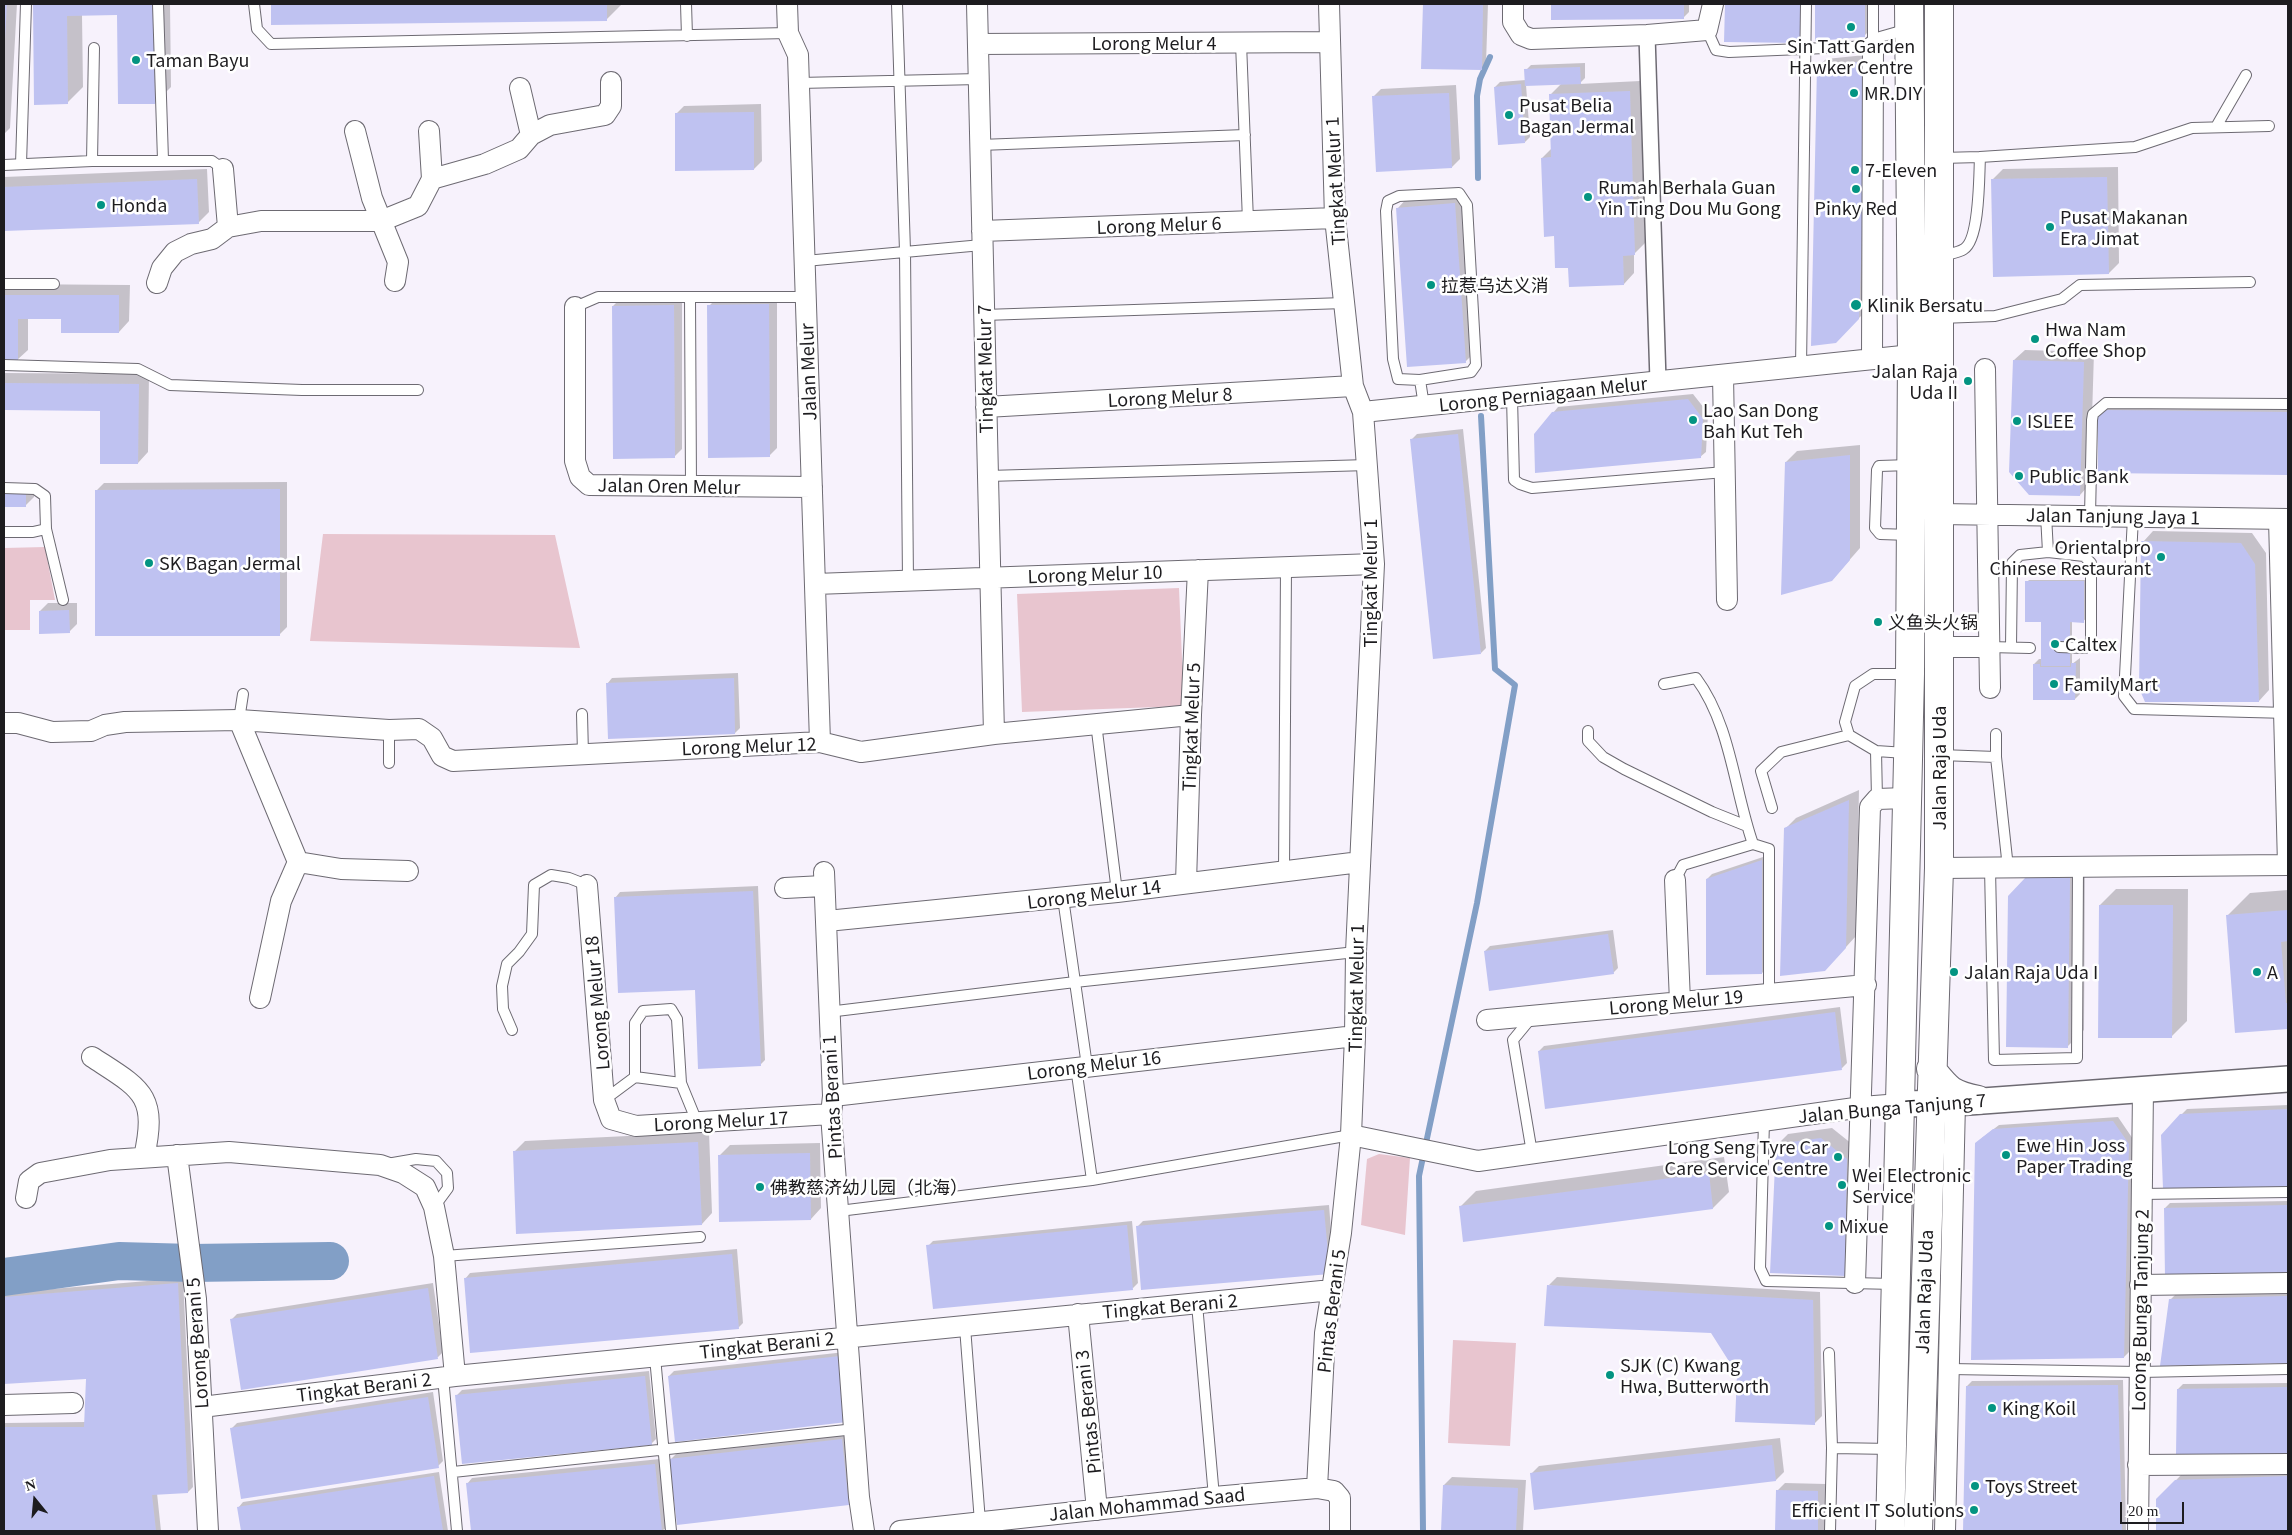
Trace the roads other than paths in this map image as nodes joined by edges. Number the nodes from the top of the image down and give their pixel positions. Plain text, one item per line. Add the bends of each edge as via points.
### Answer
1 (26, 4) edge
2 (158, 4) edge
3 (254, 4) edge
4 (686, 4) edge
5 (787, 4) edge
6 (897, 4) edge
7 (977, 4) edge
8 (1329, 4) edge
9 (1513, 4) edge
10 (1713, 4) edge
11 (1806, 4) edge
12 (1873, 4) edge
13 (1939, 4) edge
14 (1909, 16) edge
15 (1707, 30) junction
16 (788, 33) junction
17 (1647, 35) junction
18 (687, 36) junction
19 (1330, 42) junction
20 (1873, 42) junction
21 (1241, 43) junction
22 (978, 44) junction
23 (94, 48) dead end
24 (1805, 50) junction
25 (2246, 75) dead end
26 (979, 79) junction
27 (900, 81) junction
28 (611, 82) dead end
29 (799, 83) junction
30 (520, 88) dead end
31 (2269, 126) dead end
32 (2216, 127) junction
33 (355, 131) dead end
34 (429, 131) dead end
35 (531, 135) junction
36 (1245, 135) junction
37 (980, 145) junction
38 (1980, 157) junction
39 (1938, 158) junction
40 (163, 160) junction
41 (92, 161) junction
42 (21, 164) junction
43 (4, 165) edge
44 (223, 169) joint
45 (432, 179) junction
46 (1335, 218) junction
47 (382, 221) junction
48 (1248, 221) junction
49 (228, 227) junction
50 (982, 238) junction
51 (905, 252) junction
52 (1938, 257) junction
53 (805, 260) junction
54 (396, 281) dead end
55 (2250, 282) dead end
56 (157, 283) dead end
57 (4, 284) edge
58 (54, 284) dead end
59 (690, 297) junction
60 (806, 297) junction
61 (1344, 302) junction
62 (575, 307) joint
63 (984, 315) junction
64 (1940, 318) junction
65 (1912, 355) junction
66 (1872, 359) junction
67 (4, 365) edge
68 (1801, 367) junction
69 (1985, 368) dead end
70 (1723, 375) junction
71 (1420, 380) junction
72 (1658, 381) junction
73 (1353, 386) junction
74 (418, 390) dead end
75 (1512, 397) junction
76 (2288, 404) edge
77 (1424, 406) junction
78 (986, 407) junction
79 (1363, 412) junction
80 (1368, 465) junction
81 (1725, 472) junction
82 (988, 476) junction
83 (691, 486) junction
84 (812, 487) junction
85 (4, 488) edge
86 (1939, 514) junction
87 (1988, 515) junction
88 (2046, 515) junction
89 (2090, 516) junction
90 (2133, 517) junction
91 (2284, 519) edge
92 (46, 528) junction
93 (4, 532) edge
94 (2048, 552) junction
95 (1374, 564) junction
96 (1286, 567) junction
97 (1198, 570) junction
98 (990, 578) junction
99 (908, 581) junction
100 (815, 584) junction
101 (63, 600) dead end
102 (1727, 600) dead end
103 (1940, 647) junction
104 (1989, 647) junction
105 (2059, 647) dead end
106 (2011, 648) junction
107 (2030, 648) dead end
108 (1910, 674) junction
109 (1664, 684) dead end
110 (1990, 688) dead end
111 (243, 694) dead end
112 (2286, 713) edge
113 (582, 714) dead end
114 (1191, 715) junction
115 (240, 720) junction
116 (4, 723) edge
117 (1096, 724) junction
118 (389, 730) junction
119 (1588, 731) dead end
120 (994, 734) junction
121 (1996, 734) dead end
122 (1848, 735) junction
123 (820, 742) junction
124 (1876, 751) junction
125 (1907, 753) junction
126 (583, 754) junction
127 (1939, 755) junction
128 (1996, 757) junction
129 (389, 763) dead end
130 (1906, 798) junction
131 (1874, 803) junction
132 (1772, 808) dead end
133 (1747, 826) junction
134 (1753, 844) junction
135 (298, 862) junction
136 (1360, 862) junction
137 (2288, 865) edge
138 (2078, 867) junction
139 (1939, 868) junction
140 (1999, 868) junction
141 (408, 871) dead end
142 (1284, 871) junction
143 (1675, 880) joint
144 (1186, 883) junction
145 (587, 886) joint
146 (786, 888) dead end
147 (1117, 892) junction
148 (1063, 898) junction
149 (827, 921) junction
150 (1356, 952) junction
151 (1075, 982) junction
152 (1866, 985) junction
153 (1769, 994) junction
154 (260, 998) dead end
155 (1680, 1002) junction
156 (828, 1012) junction
157 (1533, 1016) junction
158 (1487, 1020) dead end
159 (512, 1030) dead end
160 (1356, 1036) junction
161 (92, 1057) dead end
162 (1081, 1067) junction
163 (1931, 1069) junction
164 (635, 1077) junction
165 (2288, 1079) edge
166 (681, 1083) junction
167 (2143, 1090) junction
168 (1954, 1102) junction
169 (1900, 1104) junction
170 (832, 1105) junction
171 (1862, 1107) junction
172 (608, 1110) junction
173 (1764, 1121) junction
174 (697, 1122) junction
175 (1351, 1135) junction
176 (1532, 1153) junction
177 (177, 1155) junction
178 (144, 1157) junction
179 (380, 1165) junction
180 (1928, 1165) junction
181 (1898, 1167) junction
182 (1092, 1180) junction
183 (2288, 1192) edge
184 (2141, 1194) junction
185 (26, 1198) dead end
186 (434, 1207) junction
187 (839, 1211) junction
188 (700, 1237) dead end
189 (444, 1256) junction
190 (1855, 1283) junction
191 (2288, 1283) edge
192 (1896, 1284) junction
193 (2140, 1285) junction
194 (1332, 1290) junction
195 (1198, 1304) junction
196 (1078, 1314) junction
197 (965, 1327) junction
198 (848, 1336) junction
199 (1830, 1352) dead end
200 (654, 1357) junction
201 (1949, 1369) junction
202 (2288, 1370) edge
203 (2140, 1372) junction
204 (449, 1376) junction
205 (72, 1403) dead end
206 (4, 1405) edge
207 (202, 1407) junction
208 (855, 1429) junction
209 (1832, 1448) junction
210 (1893, 1449) junction
211 (664, 1450) junction
212 (2288, 1464) edge
213 (2138, 1466) junction
214 (453, 1472) junction
215 (1326, 1489) junction
216 (1214, 1497) junction
217 (1097, 1510) junction
218 (980, 1522) junction
219 (208, 1531) edge
220 (457, 1531) edge
221 (671, 1531) edge
222 (864, 1531) edge
223 (900, 1531) edge
224 (1340, 1531) edge
225 (1830, 1531) edge
226 (1890, 1531) edge
227 (1918, 1531) edge
228 (1945, 1531) edge
229 (2138, 1531) edge

1 - 42 lane
2 - 40 lane
3 - 18 lane via 257,29 271,44
4 - 18 lane
5 - 16 street, Jalan Melur
6 - 27 lane
7 - 22 street, Tingkat Melur 7
8 - 19 street, Tingkat Melur 1
9 - 17 street via 1513,22 1521,36
10 - 15 street
11 - 24 lane
12 - 20 lane
13 - 39 main road, Jalan Raja Uda
14 - 20 lane
14 - 65 main road, Jalan Raja Uda
15 - 17 street
15 - 24 lane via 1716,50
16 - 18 lane
16 - 29 street, Jalan Melur via 798,55
17 - 72 street
19 - 21 street, Lorong Melur 4
19 - 46 street, Tingkat Melur 1
20 - 24 lane
20 - 66 street
21 - 22 street, Lorong Melur 4
21 - 36 lane
22 - 26 street, Tingkat Melur 7
23 - 41 lane
24 - 68 lane
25 - 32 lane
26 - 27 lane
26 - 37 street, Tingkat Melur 7
27 - 29 lane
27 - 51 lane
28 - 35 street via 611,106 605,115 550,125
29 - 53 street, Jalan Melur
30 - 35 street
31 - 32 lane
32 - 38 lane via 2192,128 2135,148
33 - 47 street via 372,198
34 - 45 street
35 - 45 street via 519,149 485,164
36 - 37 lane
36 - 48 lane
37 - 50 street, Tingkat Melur 7
38 - 39 lane
38 - 52 lane via 1973,238 1965,249
39 - 52 main road, Jalan Raja Uda
40 - 41 lane
40 - 44 lane via 212,161
41 - 42 lane
42 - 43 lane
44 - 49 street
45 - 47 street via 418,206
46 - 48 street, Lorong Melur 6
46 - 61 street, Tingkat Melur 1
47 - 49 street via 261,221
47 - 54 street via 398,262
48 - 50 street, Lorong Melur 6
49 - 56 street via 212,239 175,252 162,268
50 - 51 lane
50 - 63 street, Tingkat Melur 7
51 - 53 lane
51 - 99 lane
52 - 64 main road, Jalan Raja Uda
53 - 60 street, Jalan Melur
55 - 64 lane via 2080,285 2062,299 1995,316
57 - 58 lane
59 - 60 lane
59 - 62 lane via 598,298
59 - 83 lane
60 - 84 street, Jalan Melur
61 - 63 lane
61 - 73 street, Tingkat Melur 1
62 - 83 street, Jalan Oren Melur via 575,460 580,477 589,485
63 - 78 street, Tingkat Melur 7
64 - 86 main road, Jalan Raja Uda
65 - 66 street, Lorong Perniagaan Melur
65 - 108 main road, Jalan Raja Uda
66 - 68 street, Lorong Perniagaan Melur
67 - 74 lane via 138,369 170,385
68 - 70 street, Lorong Perniagaan Melur
69 - 87 street
70 - 72 street, Lorong Perniagaan Melur
70 - 81 street
71 - 71 lane via 1398,378 1392,359 1388,201 1399,196 1460,193 1467,205 1476,365 1471,372
71 - 77 lane
72 - 75 street, Lorong Perniagaan Melur
73 - 78 street, Lorong Melur 8
73 - 79 street, Tingkat Melur 1
75 - 77 street, Lorong Perniagaan Melur
75 - 81 lane via 1514,480 1520,484 1532,488
76 - 89 lane via 2106,403 2093,414 2092,420
77 - 79 street, Lorong Perniagaan Melur
78 - 82 street, Tingkat Melur 7
79 - 80 street, Tingkat Melur 1
80 - 82 lane
80 - 95 street, Tingkat Melur 1
81 - 102 street
82 - 98 street, Tingkat Melur 7
83 - 84 street, Jalan Oren Melur
84 - 100 street, Jalan Melur
85 - 92 lane via 35,489 45,496
86 - 87 street, Jalan Tanjung Jaya 1
86 - 103 main road, Jalan Raja Uda
87 - 88 street, Jalan Tanjung Jaya 1
87 - 104 street
88 - 89 street, Jalan Tanjung Jaya 1
88 - 94 lane
89 - 90 street, Jalan Tanjung Jaya 1
90 - 91 street, Jalan Tanjung Jaya 1
90 - 112 lane via 2124,696 2134,709
91 - 112 street
92 - 93 lane via 33,532
92 - 101 lane
94 - 105 lane via 2084,556 2091,563 2090,641 2085,648
94 - 106 lane via 2020,555 2012,564
95 - 96 street, Lorong Melur 10
95 - 136 street, Tingkat Melur 1
96 - 97 street, Lorong Melur 10
96 - 142 lane
97 - 98 street, Lorong Melur 10
97 - 114 street, Tingkat Melur 5
98 - 99 street, Lorong Melur 10
98 - 120 street, Tingkat Melur 7
99 - 100 street, Lorong Melur 10
100 - 123 street, Jalan Melur
103 - 104 street
103 - 127 main road, Jalan Raja Uda
104 - 106 lane
104 - 110 street
106 - 107 lane
108 - 122 lane via 1873,674 1855,686 1844,722
108 - 125 main road, Jalan Raja Uda
109 - 133 lane via 1696,678 1708,694 1737,782
111 - 115 lane
112 - 137 street
113 - 126 lane
114 - 117 street, Lorong Melur 12
114 - 144 street, Tingkat Melur 5
115 - 116 street via 125,722 92,731 52,732 18,723
115 - 118 street
115 - 135 street
117 - 120 street, Lorong Melur 12
117 - 147 lane
118 - 126 street, Lorong Melur 12 via 419,729 432,738 442,756 453,761
118 - 129 lane
119 - 133 lane via 1588,741 1604,757 1712,812
120 - 123 street, Lorong Melur 12 via 861,752
121 - 128 lane
122 - 124 lane
122 - 132 lane via 1781,752 1774,758 1761,771
123 - 126 street, Lorong Melur 12
124 - 125 lane
124 - 131 lane
125 - 130 main road, Jalan Raja Uda
127 - 128 lane
127 - 139 main road, Jalan Raja Uda
128 - 140 lane
130 - 131 street
130 - 169 main road, Jalan Raja Uda
131 - 152 street
133 - 134 lane
134 - 143 lane via 1684,866
134 - 153 lane via 1770,849
135 - 141 street via 341,869
135 - 154 street via 280,901
136 - 142 street, Lorong Melur 14
136 - 150 street, Tingkat Melur 1
137 - 138 street
138 - 140 street
138 - 140 lane via 2077,1058 1994,1060
139 - 140 street
139 - 163 main road, Jalan Raja Uda
142 - 144 street, Lorong Melur 14
143 - 155 street
144 - 147 street, Lorong Melur 14
145 - 159 lane via 570,878 551,875 534,885 532,934 507,964 502,986 503,1010
145 - 172 street, Lorong Melur 18
146 - 149 street, Pintas Berani 1 via 824,879
147 - 148 street, Lorong Melur 14
148 - 149 street, Lorong Melur 14
148 - 151 lane
149 - 156 street, Pintas Berani 1
150 - 151 lane
150 - 160 street, Tingkat Melur 1
151 - 156 lane
151 - 162 lane
152 - 153 street, Lorong Melur 19
152 - 171 street
153 - 155 street, Lorong Melur 19
155 - 157 street, Lorong Melur 19
156 - 170 street, Pintas Berani 1
157 - 158 street, Lorong Melur 19
157 - 176 lane via 1513,1040
160 - 162 street, Lorong Melur 16
160 - 175 street, Tingkat Melur 1
161 - 178 street via 134,1084 149,1108 149,1135
162 - 170 street, Lorong Melur 16
162 - 182 lane
163 - 168 main road, Jalan Raja Uda
163 - 168 main road via 1956,1095
164 - 166 lane
164 - 166 lane via 635,1023 643,1011 671,1009 677,1020
164 - 172 lane
165 - 167 street, Jalan Bunga Tanjung 7
166 - 174 lane
167 - 168 street, Jalan Bunga Tanjung 7
167 - 184 street, Lorong Bunga Tanjung 2
168 - 169 street, Jalan Bunga Tanjung 7
168 - 180 main road, Jalan Raja Uda
168 - 201 street
169 - 171 street, Jalan Bunga Tanjung 7
169 - 181 main road, Jalan Raja Uda
170 - 174 street, Lorong Melur 17
170 - 187 street, Pintas Berani 1
171 - 173 street, Jalan Bunga Tanjung 7
171 - 190 street
172 - 174 street, Lorong Melur 17 via 636,1126
173 - 176 street, Jalan Bunga Tanjung 7
173 - 190 lane via 1760,1268 1766,1281
175 - 176 street, Jalan Bunga Tanjung 7 via 1478,1161
175 - 182 lane
175 - 194 street, Pintas Berani 5
177 - 178 street
177 - 179 street via 229,1152
177 - 207 street, Lorong Berani 5 via 194,1280
178 - 185 street via 40,1173 28,1181
179 - 186 street via 425,1186
179 - 186 lane via 416,1159 436,1161 447,1173 448,1188
180 - 181 main road via 1918,1160
180 - 227 main road, Jalan Raja Uda
181 - 192 main road, Jalan Raja Uda
182 - 187 lane
183 - 184 lane
184 - 193 street, Lorong Bunga Tanjung 2
186 - 189 street
187 - 198 street, Pintas Berani 1
188 - 189 lane
189 - 204 street
190 - 192 lane
191 - 193 street
192 - 210 main road, Jalan Raja Uda
193 - 203 street, Lorong Bunga Tanjung 2
194 - 195 street, Tingkat Berani 2
194 - 215 street, Pintas Berani 5 via 1325,1333
195 - 196 street, Tingkat Berani 2
195 - 216 lane
196 - 197 street, Tingkat Berani 2
196 - 217 street, Pintas Berani 3
197 - 198 street, Tingkat Berani 2
197 - 218 lane
198 - 200 street, Tingkat Berani 2
198 - 208 street, Pintas Berani 1
199 - 209 lane
200 - 204 street, Tingkat Berani 2
200 - 211 lane
201 - 203 lane
201 - 228 street
202 - 203 lane
203 - 213 street, Lorong Bunga Tanjung 2
204 - 207 street, Tingkat Berani 2
204 - 214 lane
205 - 206 street
207 - 219 street, Lorong Berani 5
208 - 211 lane
208 - 222 street, Pintas Berani 1
209 - 210 lane
209 - 225 lane
210 - 226 main road, Jalan Raja Uda
211 - 214 lane
211 - 221 lane
212 - 213 street
213 - 229 street, Lorong Bunga Tanjung 2
214 - 220 lane
215 - 216 street, Jalan Mohammad Saad
215 - 224 street, Pintas Berani 5 via 1340,1498
216 - 217 street, Jalan Mohammad Saad
217 - 218 street, Jalan Mohammad Saad
218 - 223 street, Jalan Mohammad Saad

